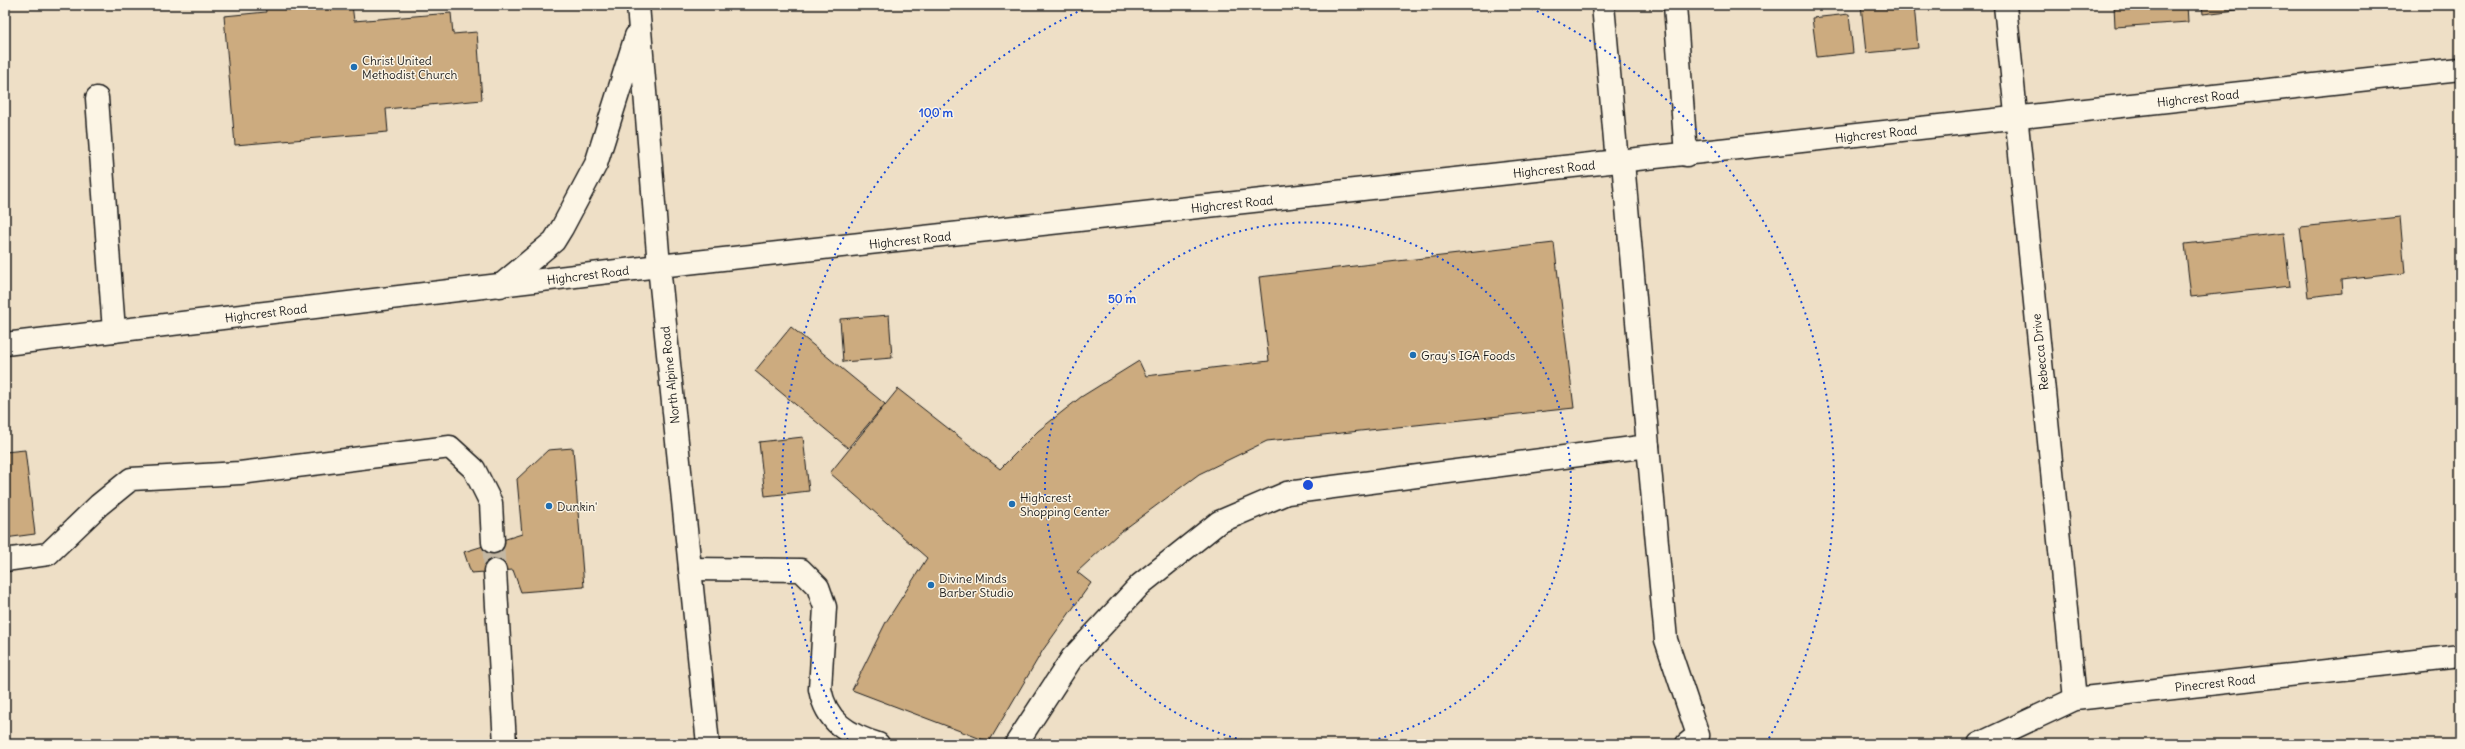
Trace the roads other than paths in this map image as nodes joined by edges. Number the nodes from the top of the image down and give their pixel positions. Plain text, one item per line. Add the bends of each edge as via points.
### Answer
1 (1603, 5) edge
2 (1675, 5) edge
3 (2006, 5) edge
4 (639, 15) edge
5 (2460, 68) edge
6 (97, 98) dead end
7 (2016, 118) junction
8 (1686, 155) junction
9 (1620, 162) junction
10 (659, 266) junction
11 (500, 286) junction
12 (114, 331) junction
13 (5, 344) edge
14 (1648, 446) junction
15 (493, 542) tunnel mouth
16 (5, 560) edge
17 (690, 569) junction
18 (495, 571) tunnel mouth
19 (2460, 656) edge
20 (2075, 699) junction
21 (505, 744) edge
22 (708, 744) edge
23 (878, 744) edge
24 (1016, 744) edge
25 (1687, 744) edge
26 (1979, 744) edge

1 - 9 street
2 - 8 street
3 - 7 street, Rebecca Drive
4 - 10 street, North Alpine Road
4 - 11 street via 593,170 554,241
5 - 7 street, Highcrest Road
6 - 12 street
7 - 8 street, Highcrest Road
7 - 20 street, Rebecca Drive
8 - 9 street, Highcrest Road
9 - 10 street, Highcrest Road
9 - 14 street
10 - 11 street, Highcrest Road
10 - 17 street, North Alpine Road
11 - 12 street, Highcrest Road
12 - 13 street, Highcrest Road
14 - 24 street via 1287,493 1219,522 1141,584 1077,653
14 - 25 street via 1666,640 1698,735
15 - 16 street via 491,503 474,469 450,447 240,473 131,479 48,554
17 - 22 street, North Alpine Road
17 - 23 street via 801,570 818,587 825,607 820,689 822,702 832,720 855,737
18 - 21 street
19 - 20 street, Pinecrest Road
20 - 26 street, Pinecrest Road

